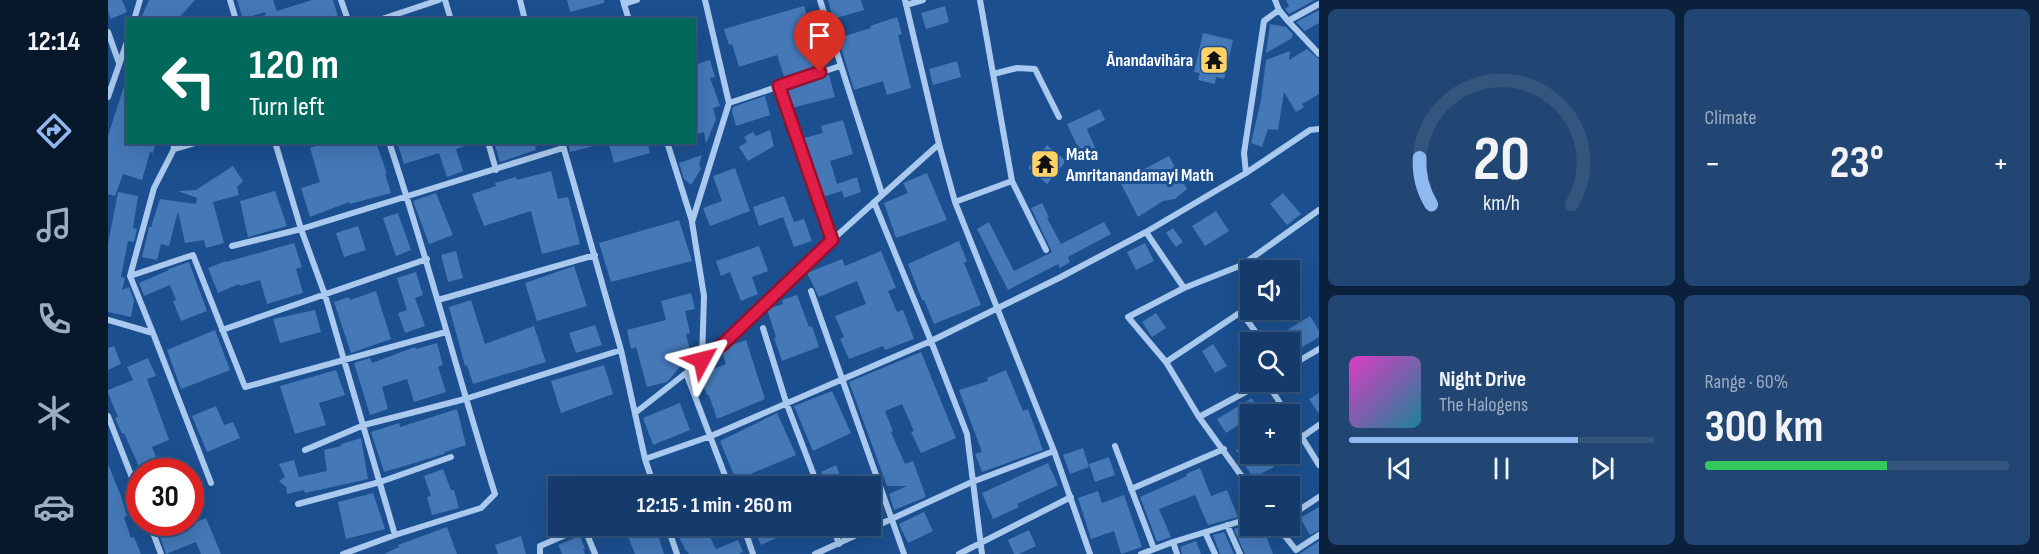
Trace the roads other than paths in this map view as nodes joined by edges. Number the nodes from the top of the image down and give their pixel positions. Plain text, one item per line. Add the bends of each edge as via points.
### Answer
1 (141, 0) edge
2 (230, 0) edge
3 (341, 0) edge
4 (439, 0) edge
5 (445, 0) edge
6 (520, 0) edge
7 (637, 0) edge
8 (705, 0) edge
9 (820, 0) edge
10 (923, 0) edge
11 (980, 0) edge
12 (1275, 0) edge
13 (624, 2) edge
14 (906, 3) edge
15 (1319, 4) edge
16 (1279, 10) junction
17 (135, 18) edge
18 (235, 18) edge
19 (347, 18) edge
20 (385, 18) edge
21 (450, 18) edge
22 (524, 18) edge
23 (628, 18) edge
24 (1288, 21) junction
25 (108, 33) edge
26 (126, 44) edge
27 (1319, 54) edge
28 (119, 63) junction
29 (840, 66) junction
30 (993, 74) junction
31 (779, 86) junction
32 (108, 97) edge
33 (729, 103) junction
34 (1059, 117) dead end
35 (1319, 129) edge
36 (275, 144) edge
37 (390, 144) edge
38 (489, 144) edge
39 (668, 144) edge
40 (939, 144) junction
41 (562, 145) edge
42 (173, 146) edge
43 (496, 170) junction
44 (1246, 173) junction
45 (1012, 181) junction
46 (882, 194) junction
47 (407, 197) junction
48 (874, 202) junction
49 (955, 202) junction
50 (1319, 210) edge
51 (692, 222) junction
52 (301, 228) junction
53 (1146, 231) junction
54 (832, 240) junction
55 (232, 246) dead end
56 (1046, 250) dead end
57 (595, 255) junction
58 (427, 259) junction
59 (130, 276) junction
60 (1184, 288) junction
61 (811, 291) dead end
62 (325, 296) junction
63 (438, 300) junction
64 (997, 308) junction
65 (108, 320) edge
66 (763, 328) dead end
67 (222, 330) junction
68 (446, 332) junction
69 (1256, 332) edge
70 (153, 333) junction
71 (931, 341) junction
72 (1319, 349) edge
73 (621, 350) junction
74 (702, 360) junction
75 (1300, 360) edge
76 (343, 362) junction
77 (1166, 362) junction
78 (686, 372) junction
79 (843, 378) junction
80 (1246, 392) edge
81 (465, 399) junction
82 (786, 402) junction
83 (635, 413) junction
84 (108, 416) edge
85 (1199, 417) junction
86 (364, 425) junction
87 (1319, 425) edge
88 (1300, 434) edge
89 (711, 436) junction
90 (1302, 437) junction
91 (1115, 446) dead end
92 (1224, 449) junction
93 (304, 450) dead end
94 (1054, 451) junction
95 (451, 457) dead end
96 (645, 459) junction
97 (126, 462) edge
98 (1319, 465) edge
99 (651, 476) edge
100 (725, 476) edge
101 (814, 476) edge
102 (1242, 476) edge
103 (380, 482) junction
104 (972, 482) junction
105 (212, 483) dead end
106 (1131, 489) junction
107 (1071, 497) junction
108 (1319, 497) edge
109 (298, 504) dead end
110 (1300, 509) edge
111 (893, 518) junction
112 (1240, 521) edge
113 (1227, 525) junction
114 (1205, 532) junction
115 (395, 535) junction
116 (154, 536) edge
117 (671, 536) edge
118 (747, 536) edge
119 (835, 536) edge
120 (1285, 536) edge
121 (1319, 536) edge
122 (1173, 542) junction
123 (981, 544) junction
124 (837, 545) junction
125 (1154, 549) junction
126 (161, 554) edge
127 (343, 554) edge
128 (540, 554) edge
129 (595, 554) edge
130 (677, 554) edge
131 (753, 554) edge
132 (814, 554) edge
133 (838, 554) edge
134 (904, 554) edge
135 (958, 554) edge
136 (982, 554) edge
137 (1090, 554) edge
138 (1141, 554) edge
139 (1177, 554) edge
140 (1215, 554) edge
141 (1240, 554) edge

1 - 17 street
2 - 18 street
3 - 19 street
4 - 20 street
5 - 21 street
6 - 22 street
7 - 13 street
8 - 33 street
9 - 29 street
10 - 14 street
11 - 30 street
12 - 16 street
13 - 23 street
14 - 40 street
15 - 24 street
16 - 24 street
16 - 44 street via 1264,21 1244,153
24 - 27 street
25 - 28 street
26 - 28 street
28 - 32 street
29 - 31 street
29 - 46 street
30 - 34 street via 1017,68 1035,69
30 - 45 street
31 - 33 street
31 - 54 street
33 - 51 street
35 - 44 street via 1310,130
36 - 52 street
37 - 47 street
38 - 43 street
39 - 51 street
40 - 46 street
40 - 49 street
41 - 43 street
41 - 57 street
42 - 59 street via 154,188
43 - 47 street
44 - 53 street
45 - 49 street
45 - 56 street
46 - 48 street
47 - 52 street
47 - 58 street
48 - 54 street
48 - 71 street
49 - 64 street
50 - 60 street via 1242,265
51 - 74 street via 704,296
52 - 55 street
52 - 62 street
53 - 60 street
53 - 64 street
54 - 74 street
57 - 63 street
57 - 73 street
58 - 62 street
58 - 63 street
59 - 67 street via 193,255
59 - 70 street
60 - 77 street via 1128,317
61 - 79 street
62 - 67 street
62 - 76 street
63 - 68 street
64 - 71 street
64 - 94 street
65 - 70 street
66 - 82 street
67 - 76 street via 245,387
68 - 76 street
68 - 81 street
69 - 77 street via 1241,312
70 - 105 street
71 - 79 street
71 - 104 street via 967,434
72 - 75 street
73 - 81 street
73 - 83 street
74 - 78 street
76 - 86 street
77 - 85 street
78 - 83 street
78 - 89 street
79 - 82 street
79 - 111 street
80 - 85 street
81 - 86 street
81 - 115 street via 495,494 481,508
82 - 89 street
82 - 101 street
83 - 96 street
84 - 97 street
85 - 92 street
86 - 93 street
86 - 103 street
87 - 90 street
88 - 90 street
89 - 96 street
89 - 100 street
90 - 98 street
91 - 106 street
92 - 102 street
92 - 106 street
94 - 104 street
94 - 107 street
95 - 103 street
96 - 99 street
103 - 109 street
103 - 115 street
104 - 111 street
104 - 123 street
106 - 125 street
107 - 123 street
107 - 137 street
108 - 110 street
111 - 124 street
111 - 134 street
112 - 113 street
113 - 114 street
113 - 141 street
114 - 122 street
114 - 140 street
115 - 127 street
116 - 126 street
117 - 130 street
118 - 131 street
119 - 124 street
120 - 121 street via 1296,550
122 - 125 street
122 - 139 street
123 - 135 street
123 - 136 street
124 - 132 street
124 - 133 street
125 - 138 street
128 - 129 street via 540,546 584,527

